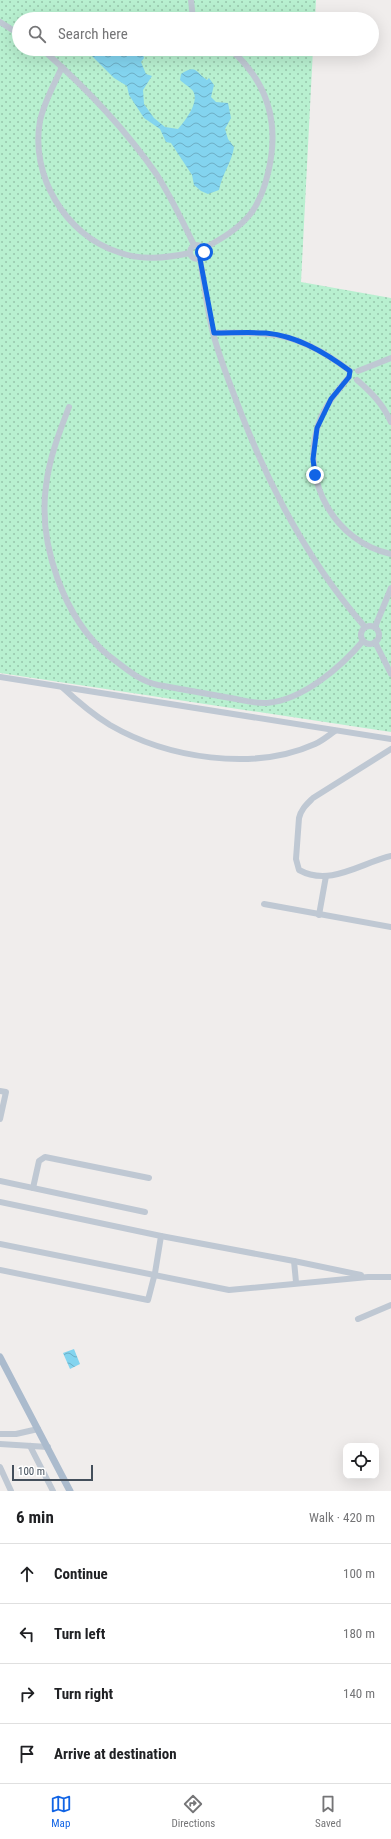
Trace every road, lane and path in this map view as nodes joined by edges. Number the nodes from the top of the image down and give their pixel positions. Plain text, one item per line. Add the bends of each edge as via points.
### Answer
1 (191, 0) edge
2 (192, 12) edge
3 (0, 22) edge
4 (12, 30) edge
5 (50, 56) edge
6 (237, 56) edge
7 (62, 67) junction
8 (194, 245) junction
9 (203, 249) junction
10 (190, 254) junction
11 (200, 259) junction
12 (214, 333) junction
13 (391, 358) edge
14 (358, 371) junction
15 (350, 374) junction
16 (357, 380) junction
17 (69, 407) dead end
18 (391, 422) edge
19 (391, 554) edge
20 (391, 588) edge
21 (365, 627) junction
22 (375, 627) junction
23 (363, 641) junction
24 (375, 642) junction
25 (391, 674) edge
26 (0, 677) edge
27 (62, 687) junction
28 (335, 731) junction
29 (391, 739) edge
30 (391, 749) edge
31 (391, 856) edge
32 (326, 876) junction
33 (264, 904) dead end
34 (319, 915) junction
35 (391, 927) edge
36 (0, 1091) edge
37 (0, 1119) edge
38 (149, 1178) dead end
39 (0, 1181) edge
40 (33, 1188) junction
41 (0, 1202) edge
42 (145, 1212) dead end
43 (161, 1236) junction
44 (0, 1244) edge
45 (294, 1261) junction
46 (0, 1270) edge
47 (155, 1274) junction
48 (368, 1277) junction
49 (391, 1277) edge
50 (296, 1282) junction
51 (391, 1305) edge
52 (358, 1319) dead end
53 (0, 1357) edge
54 (38, 1429) junction
55 (0, 1434) edge
56 (0, 1444) edge
57 (30, 1446) junction
58 (48, 1447) junction
59 (0, 1467) edge
60 (11, 1491) edge
61 (53, 1491) edge
62 (70, 1491) edge

1 - 2 street
3 - 4 street
5 - 7 street
6 - 9 street via 250,68 266,96 273,122 273,148 266,182 252,212 233,230
7 - 8 street via 102,105 144,158 157,176
7 - 10 street via 48,96 40,121 39,137 42,170 56,202 78,229 117,252 155,258
8 - 9 street
8 - 10 street
9 - 11 street via 204,254
10 - 11 street
11 - 12 street
12 - 15 street via 267,334 298,341 330,356
12 - 21 street via 230,387 248,432 292,525 340,599
13 - 14 street
14 - 15 street via 354,369
14 - 16 street via 360,376
15 - 16 street via 352,380
15 - 19 street via 331,399 317,428 313,459 315,475 326,505 345,530 371,547
16 - 18 street via 377,398
17 - 23 street via 57,438 46,487 46,530 52,558 63,594 79,623 97,646 130,673 158,686 256,703 277,702 324,678
20 - 22 street
21 - 22 street
21 - 23 street via 361,634
22 - 24 street via 379,634
23 - 24 street via 367,644
24 - 25 street
26 - 27 street
27 - 28 street
27 - 28 street via 86,709 110,725 146,742 190,755 249,759 316,744
28 - 29 street
30 - 32 street via 313,798 301,811 296,865 307,874
31 - 32 street via 348,872
32 - 34 street
33 - 34 street
34 - 35 street
36 - 37 street via 6,1092
38 - 40 street via 45,1157 39,1161
39 - 40 street
40 - 42 street
41 - 43 street
43 - 45 street
43 - 47 street
44 - 47 street
45 - 48 street
45 - 50 street
46 - 47 street via 148,1300
47 - 50 street via 229,1290
48 - 49 street
48 - 50 street
51 - 52 street
53 - 54 main road
54 - 55 street via 16,1434
54 - 58 main road
56 - 57 street
57 - 58 street
57 - 61 street
58 - 62 main road
59 - 60 street

